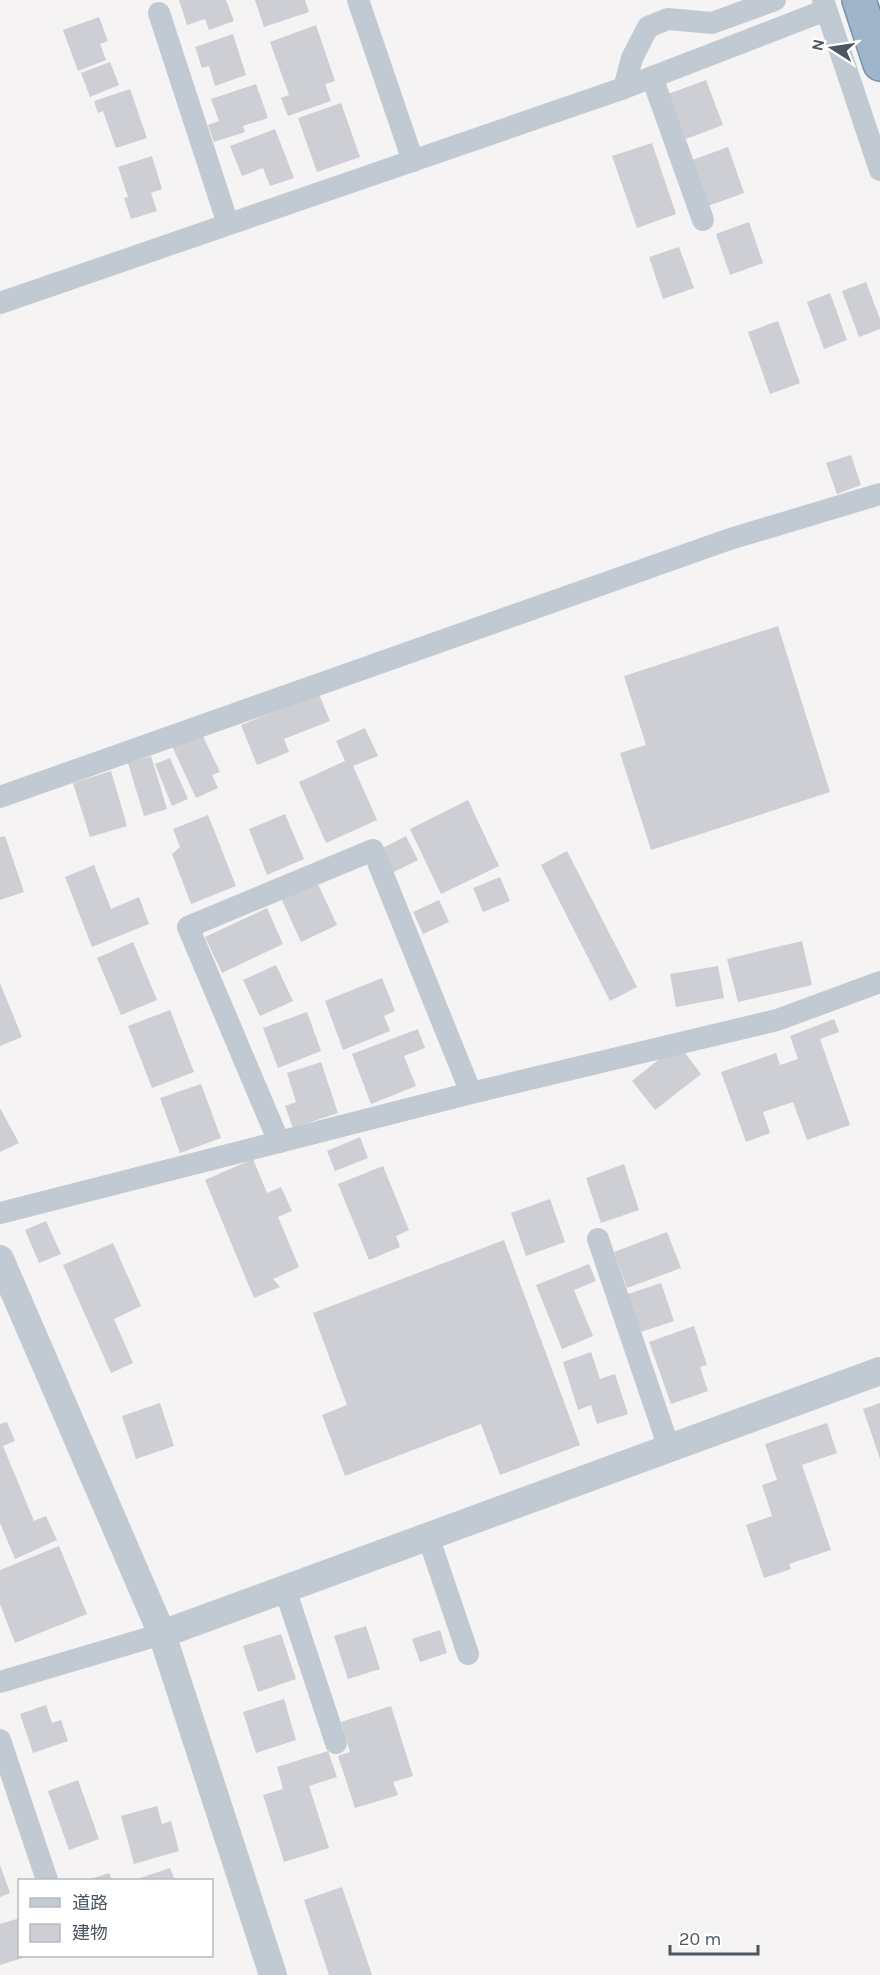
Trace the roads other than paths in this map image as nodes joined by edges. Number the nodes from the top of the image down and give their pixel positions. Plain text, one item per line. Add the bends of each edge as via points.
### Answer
1 (358, 0) edge
2 (774, 0) edge
3 (859, 0) edge
4 (825, 5) edge
5 (159, 13) dead end
6 (839, 49) junction
7 (880, 64) edge
8 (880, 70) edge
9 (652, 77) junction
10 (624, 87) junction
11 (413, 160) junction
12 (880, 170) edge
13 (703, 220) dead end
14 (228, 224) junction
15 (0, 303) edge
16 (880, 494) edge
17 (0, 797) edge
18 (880, 982) edge
19 (471, 1093) junction
20 (279, 1142) junction
21 (0, 1213) edge
22 (598, 1239) dead end
23 (0, 1259) edge
24 (880, 1371) edge
25 (669, 1448) junction
26 (428, 1536) junction
27 (285, 1589) junction
28 (162, 1634) junction
29 (468, 1654) dead end
30 (0, 1682) edge
31 (0, 1740) edge
32 (336, 1743) dead end
33 (45, 1879) edge
34 (273, 1975) edge

1 - 11 street
2 - 10 street via 712,23 668,19 648,27 632,58
3 - 7 highway
4 - 6 street
4 - 9 street
5 - 14 street
6 - 8 street
6 - 12 street
9 - 10 street
9 - 13 street
10 - 11 street
11 - 14 street
14 - 15 street
16 - 17 street via 730,539
18 - 19 street via 777,1020
19 - 20 street
19 - 20 street via 373,850 188,927
20 - 21 street
22 - 25 street
23 - 28 street
24 - 25 street
25 - 26 street
26 - 27 street
26 - 29 street
27 - 28 street
27 - 32 street
28 - 30 street
28 - 34 street
31 - 33 street

